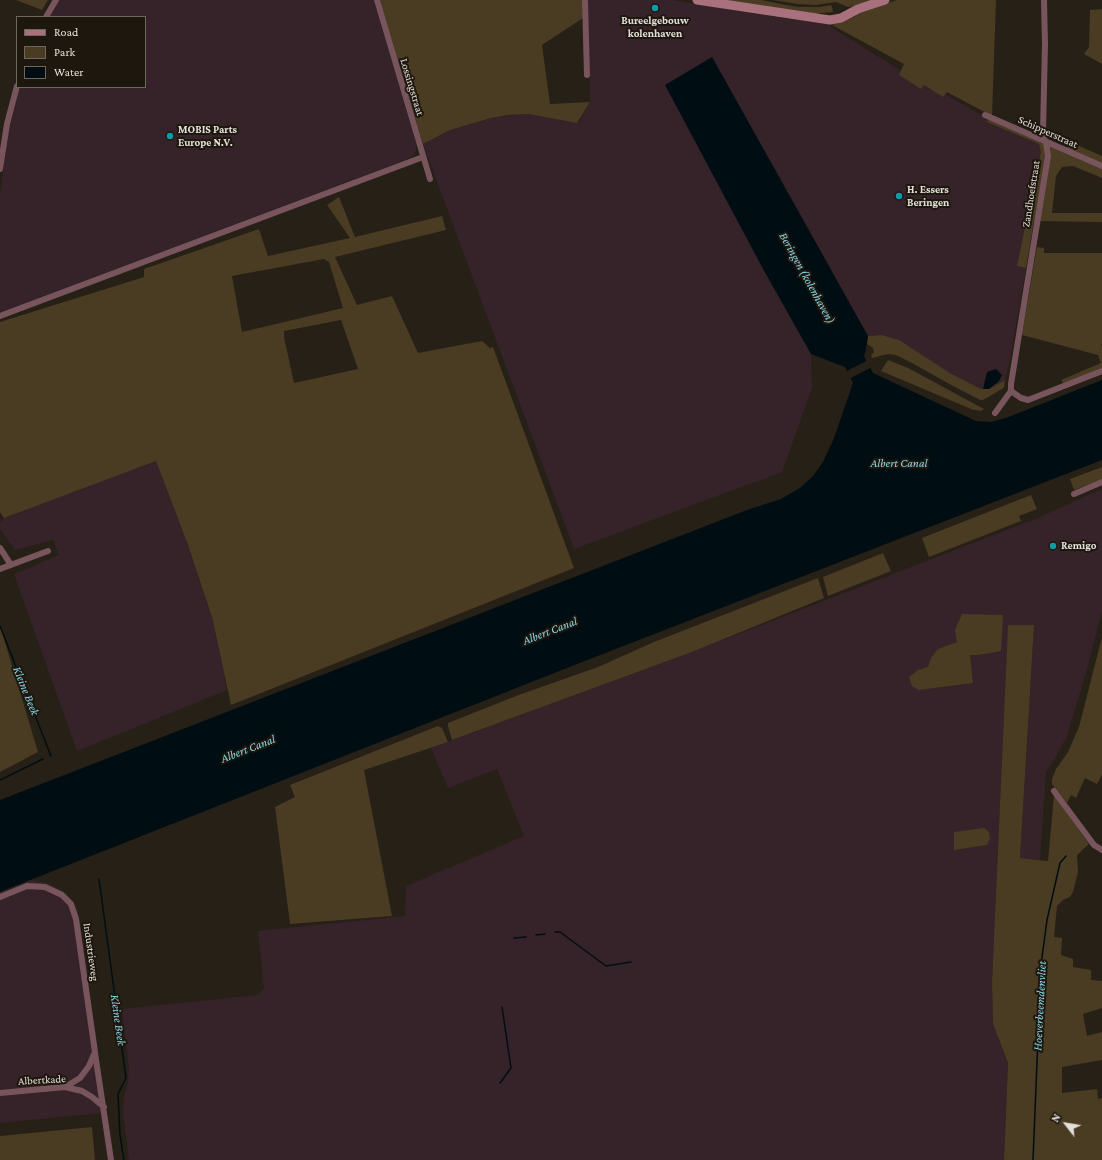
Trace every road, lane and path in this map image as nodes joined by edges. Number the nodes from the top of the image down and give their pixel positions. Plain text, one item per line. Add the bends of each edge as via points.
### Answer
1 (56, 0) edge
2 (377, 0) edge
3 (585, 0) edge
4 (697, 0) edge
5 (885, 0) edge
6 (1044, 0) edge
7 (47, 16) edge
8 (587, 75) dead end
9 (16, 88) edge
10 (985, 116) dead end
11 (1046, 142) junction
12 (423, 157) junction
13 (1102, 166) edge
14 (0, 169) edge
15 (430, 179) dead end
16 (0, 316) edge
17 (1102, 371) edge
18 (1011, 391) junction
19 (995, 413) dead end
20 (1102, 482) edge
21 (1074, 494) dead end
22 (0, 548) edge
23 (48, 551) dead end
24 (11, 565) junction
25 (0, 569) edge
26 (1054, 791) dead end
27 (1102, 850) edge
28 (0, 897) edge
29 (95, 1052) junction
30 (65, 1087) junction
31 (0, 1093) edge
32 (104, 1107) junction
33 (111, 1160) edge

1 - 7 street
2 - 12 street, Lossingstraat
3 - 8 street
4 - 5 street via 830,20
6 - 11 street, Zandhoefstraat via 1043,137
9 - 14 street via 7,124
10 - 11 street, Schipperstraat
11 - 13 street, Schipperstraat
11 - 18 street, Zandhoefstraat via 1048,156
12 - 15 street, Lossingstraat
12 - 16 street
17 - 18 street via 1028,400
18 - 19 street
20 - 21 street
22 - 24 street
23 - 24 street
24 - 25 street
26 - 27 street via 1094,846
28 - 29 street, Industrieweg via 27,886 45,887 62,895 71,904 76,919
29 - 30 street via 90,1066 80,1078
29 - 32 street, Industrieweg
30 - 31 street, Albertkade
30 - 32 street, Albertkade via 82,1091
32 - 33 street, Industrieweg

